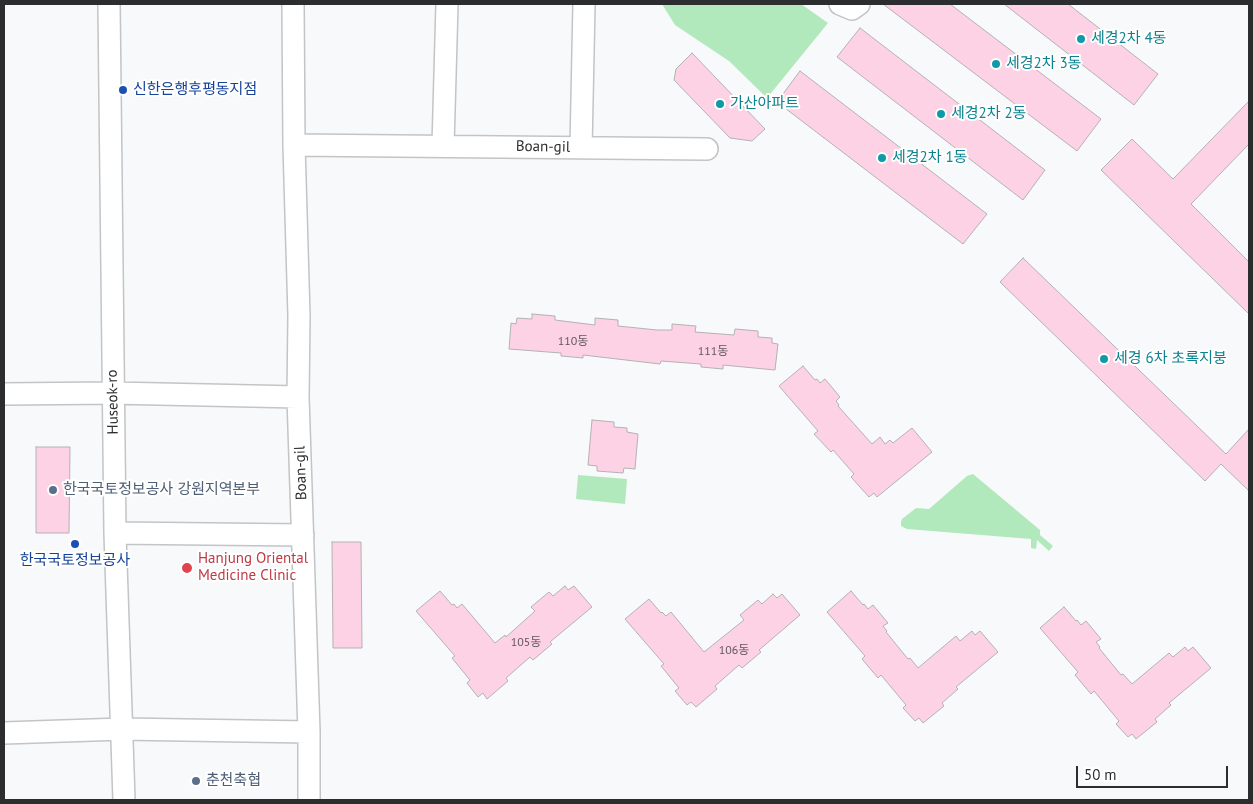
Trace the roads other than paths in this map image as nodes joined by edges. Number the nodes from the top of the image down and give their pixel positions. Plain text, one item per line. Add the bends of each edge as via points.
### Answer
1 (109, 4) edge
2 (293, 4) edge
3 (447, 4) edge
4 (584, 4) edge
5 (294, 145) junction
6 (443, 146) junction
7 (581, 148) junction
8 (707, 149) dead end
9 (113, 393) junction
10 (4, 394) edge
11 (298, 397) junction
12 (114, 533) junction
13 (303, 535) junction
14 (122, 729) junction
15 (309, 732) junction
16 (4, 734) edge
17 (124, 800) edge
18 (309, 800) edge

1 - 9 street, Huseok-ro
2 - 5 street, Boan-gil
3 - 6 street
4 - 7 street, Boan-gil
5 - 6 street, Boan-gil
5 - 11 street, Boan-gil
6 - 7 street, Boan-gil
7 - 8 street, Boan-gil
9 - 10 street
9 - 11 street
9 - 12 street, Huseok-ro
11 - 13 street, Boan-gil
12 - 13 street
12 - 14 street, Huseok-ro
13 - 15 street, Boan-gil
14 - 15 street
14 - 16 street
14 - 17 street, Huseok-ro
15 - 18 street, Boan-gil

